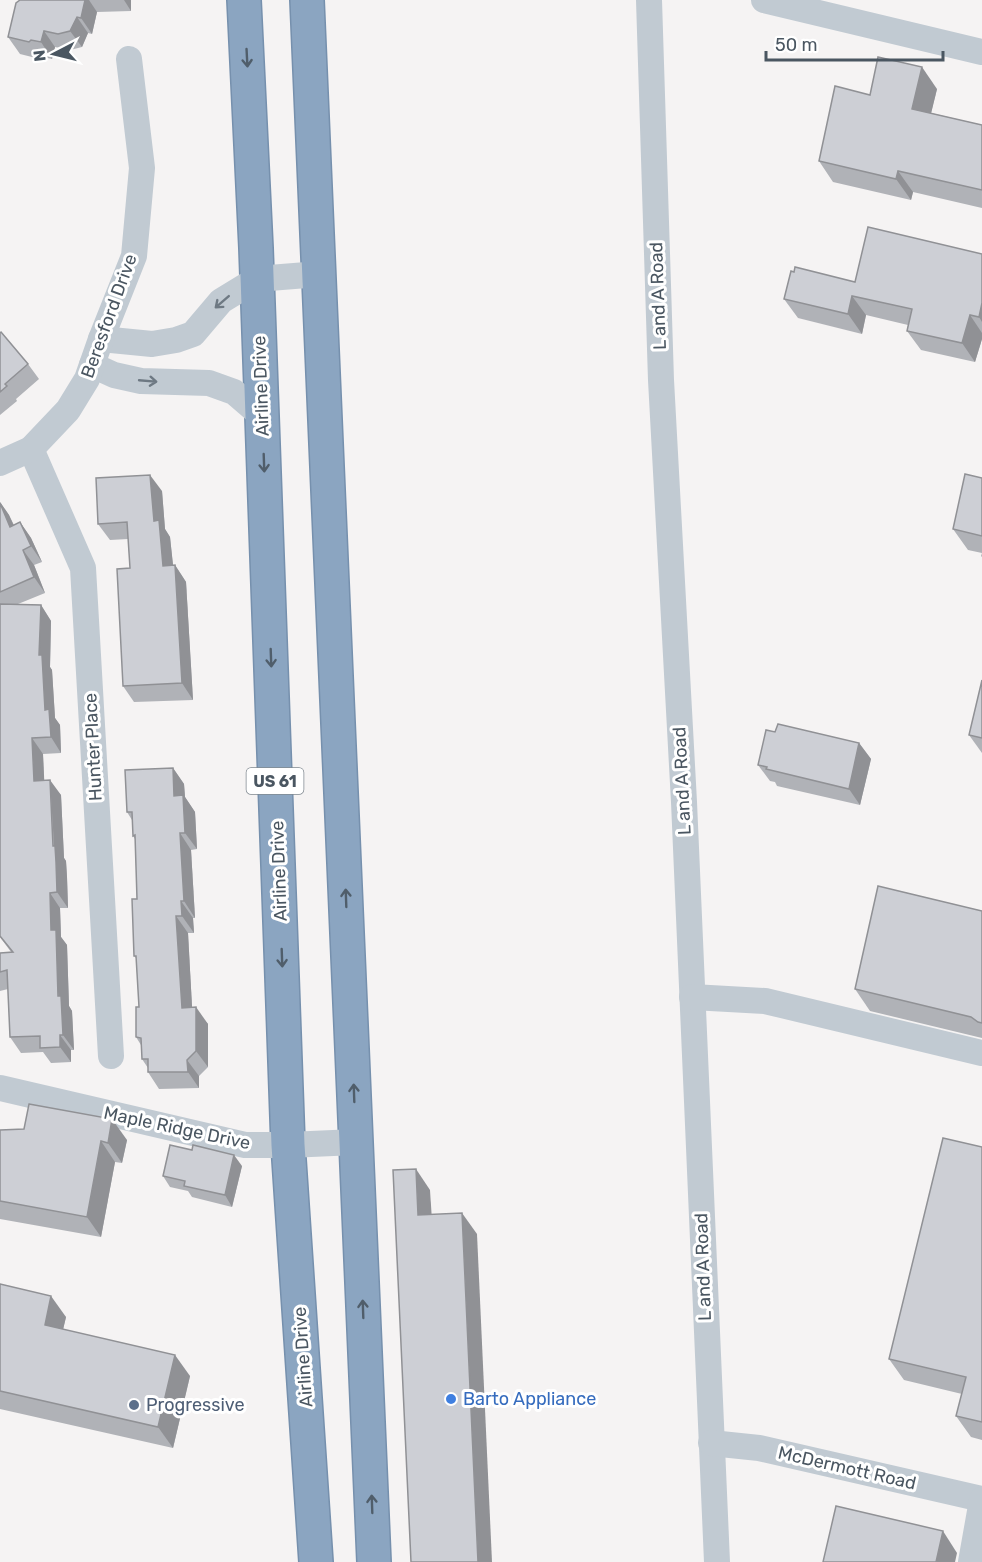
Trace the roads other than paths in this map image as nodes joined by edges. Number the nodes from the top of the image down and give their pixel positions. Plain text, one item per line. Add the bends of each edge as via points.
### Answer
1 (244, 0) edge
2 (307, 0) edge
3 (649, 0) edge
4 (764, 0) edge
5 (982, 52) edge
6 (129, 59) dead end
7 (319, 274) junction
8 (257, 279) junction
9 (101, 339) junction
10 (92, 365) junction
11 (262, 417) junction
12 (31, 449) junction
13 (0, 463) edge
14 (692, 997) junction
15 (982, 1053) edge
16 (111, 1056) dead end
17 (0, 1088) edge
18 (356, 1142) junction
19 (288, 1145) junction
20 (711, 1443) junction
21 (982, 1500) edge
22 (316, 1562) edge
23 (374, 1562) edge
24 (717, 1562) edge
25 (971, 1562) edge

1 -> 8 highway, Airline Drive / US 61
2 - 7 highway
3 - 14 street, L and A Road via 661,380
4 - 5 street
6 - 9 street, Beresford Drive via 142,168 134,256
7 - 8 street
18 -> 7 highway
8 -> 9 street via 221,301 193,334 152,344
8 - 11 highway, Airline Drive / US 61
9 - 10 street, Beresford Drive
10 -> 11 street via 141,381 209,383 234,392
10 - 12 street, Beresford Drive via 68,410
11 -> 19 highway, Airline Drive / US 61
12 - 13 street, Beresford Drive
12 - 16 street, Hunter Place via 82,568
14 - 15 street via 765,1001
14 - 20 street, L and A Road
17 - 19 street, Maple Ridge Drive via 245,1145
18 - 19 street, Maple Ridge Drive
23 -> 18 highway
19 - 22 highway, Airline Drive / US 61
20 - 21 street, McDermott Road via 759,1448
20 - 24 street, L and A Road
21 - 25 street

